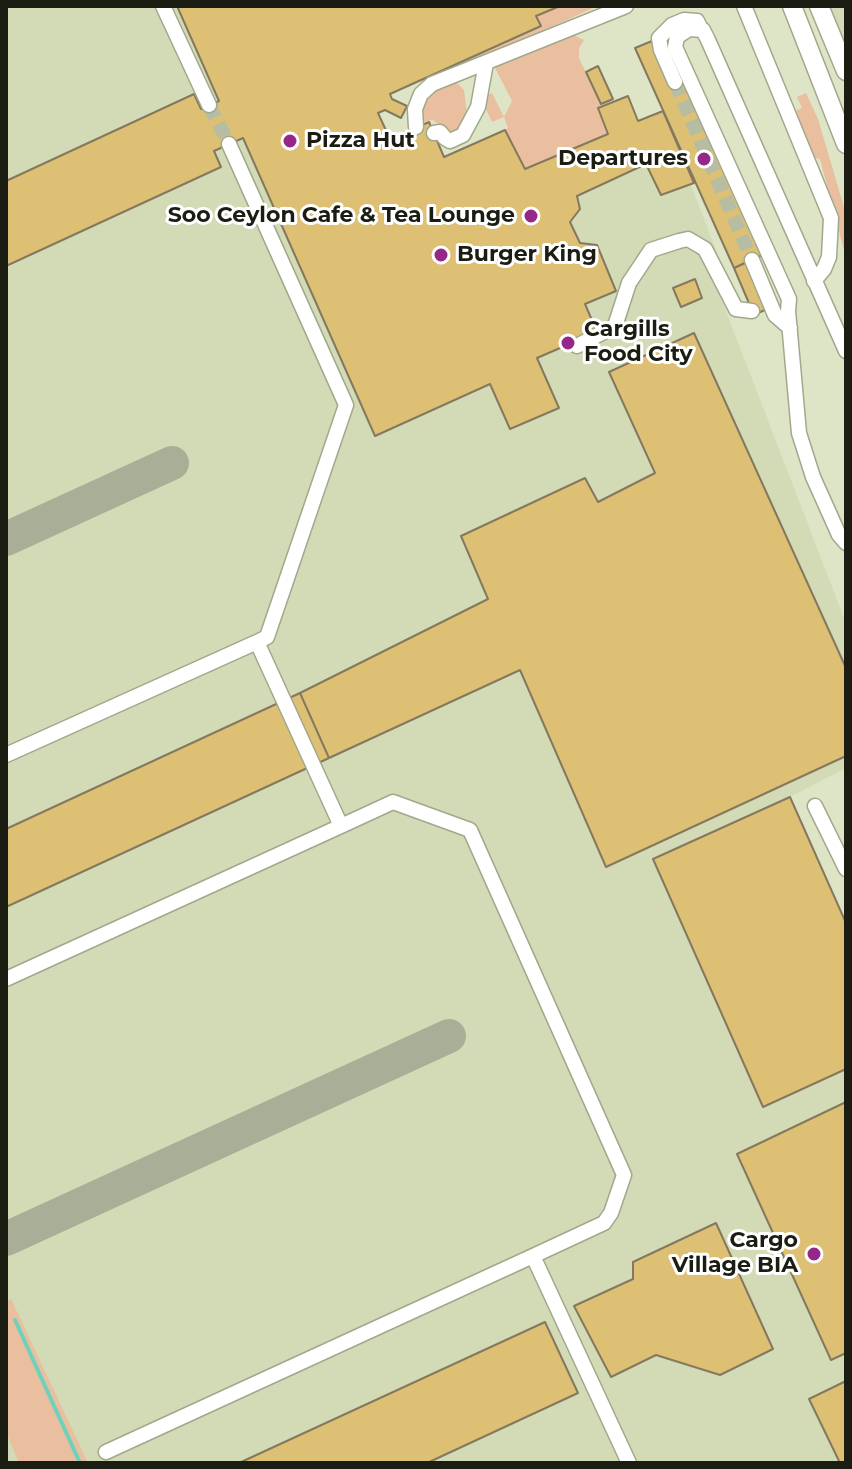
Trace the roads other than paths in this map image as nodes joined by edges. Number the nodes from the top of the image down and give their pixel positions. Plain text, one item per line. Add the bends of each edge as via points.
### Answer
1 (163, 6) edge
2 (626, 6) edge
3 (744, 6) edge
4 (792, 6) edge
5 (819, 6) edge
6 (706, 35) junction
7 (486, 63) junction
8 (846, 71) edge
9 (675, 82) tunnel mouth
10 (209, 105) tunnel mouth
11 (416, 127) dead end
12 (434, 133) dead end
13 (229, 144) tunnel mouth
14 (846, 144) edge
15 (752, 260) tunnel mouth
16 (814, 281) junction
17 (763, 310) junction
18 (790, 328) junction
19 (577, 346) dead end
20 (846, 351) edge
21 (846, 543) edge
22 (257, 642) junction
23 (6, 755) edge
24 (815, 806) dead end
25 (341, 826) junction
26 (846, 869) edge
27 (6, 979) edge
28 (533, 1256) junction
29 (106, 1452) dead end
30 (629, 1463) edge

1 - 10 lane
2 - 7 lane
3 - 16 lane via 831,218 829,257
4 - 14 main road
5 - 8 main road
6 - 9 lane via 697,21 684,20 659,38
6 - 16 lane
6 - 18 lane via 689,29 677,37 675,47 789,299
7 - 11 lane via 426,88 415,109
7 - 12 lane via 478,107 463,135 450,141
13 - 22 lane via 346,405 267,637
15 - 17 lane
16 - 20 lane
17 - 18 lane
17 - 19 lane via 736,309 705,249 688,239 651,250 629,283 615,326
18 - 21 lane via 799,433 813,477
22 - 23 lane
22 - 25 lane
24 - 26 lane
25 - 27 lane
25 - 28 lane via 393,802 470,830 624,1175 604,1223
28 - 29 lane
28 - 30 lane

